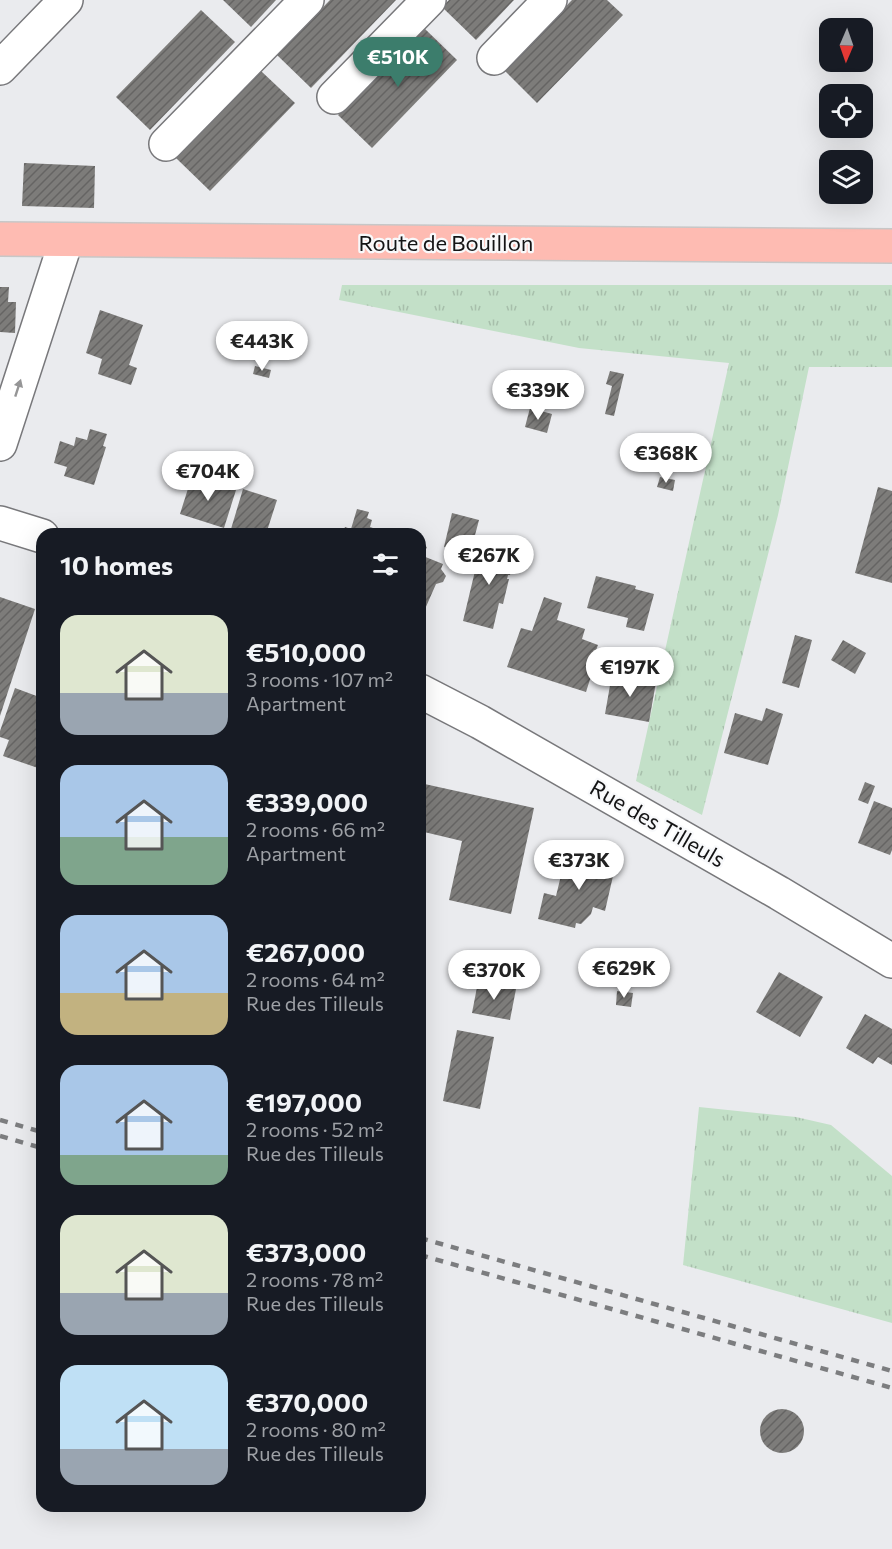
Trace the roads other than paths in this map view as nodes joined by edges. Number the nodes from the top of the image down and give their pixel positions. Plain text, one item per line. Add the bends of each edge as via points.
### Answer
1 (66, 0) edge
2 (307, 0) edge
3 (429, 0) edge
4 (550, 0) edge
5 (494, 58) dead end
6 (0, 68) edge
7 (334, 97) dead end
8 (166, 144) dead end
9 (0, 239) edge
10 (66, 241) junction
11 (892, 246) edge
12 (0, 444) edge
13 (0, 523) edge
14 (36, 534) edge
15 (426, 694) edge
16 (892, 961) edge

1 - 6 street
2 - 8 street
3 - 7 street
4 - 5 street
9 - 10 main road, Route de Bouillon
10 - 11 main road, Route de Bouillon
12 -> 10 street
13 - 14 street
15 - 16 street, Rue des Tilleuls

